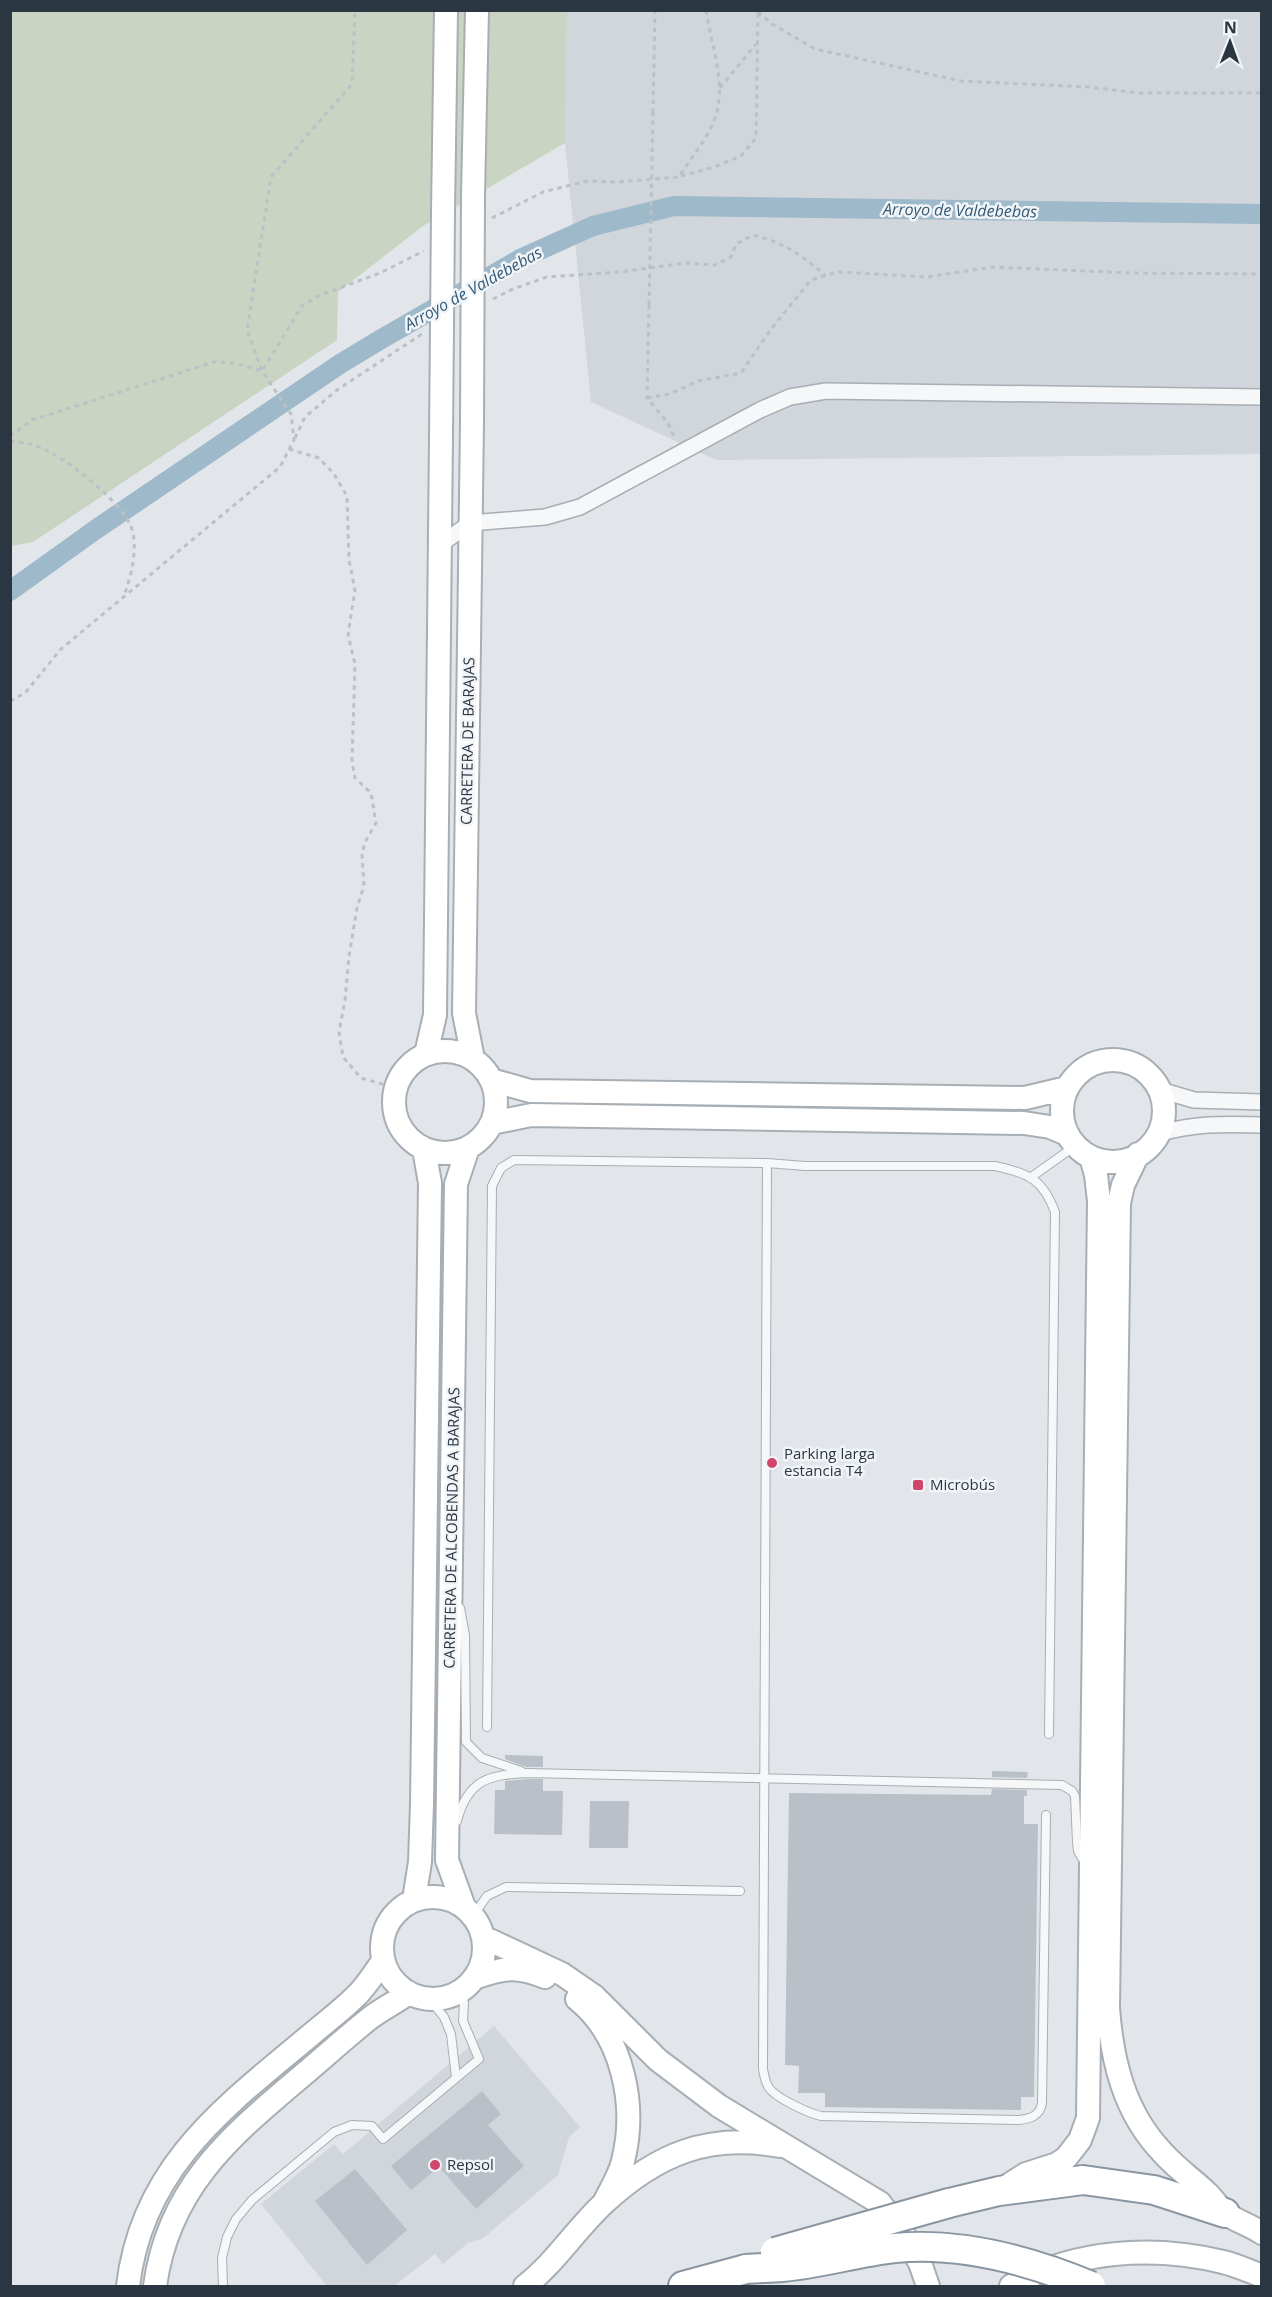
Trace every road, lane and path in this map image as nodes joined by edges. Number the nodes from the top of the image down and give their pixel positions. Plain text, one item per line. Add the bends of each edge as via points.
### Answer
1 (355, 10) edge
2 (446, 10) edge
3 (477, 10) edge
4 (655, 10) edge
5 (705, 10) edge
6 (758, 11) edge
7 (756, 44) junction
8 (719, 89) junction
9 (1262, 93) edge
10 (679, 177) junction
11 (482, 223) dead end
12 (428, 249) dead end
13 (1262, 274) edge
14 (825, 275) junction
15 (493, 299) dead end
16 (422, 334) dead end
17 (262, 371) junction
18 (1262, 397) edge
19 (647, 398) junction
20 (10, 439) edge
21 (294, 440) junction
22 (289, 449) junction
23 (680, 453) junction
24 (470, 523) junction
25 (440, 544) junction
26 (125, 595) junction
27 (10, 701) edge
28 (426, 1054) junction
29 (473, 1059) junction
30 (491, 1080) junction
31 (396, 1088) junction
32 (1067, 1088) junction
33 (1160, 1090) junction
34 (1262, 1102) edge
35 (492, 1122) junction
36 (1262, 1125) edge
37 (1158, 1134) junction
38 (1078, 1145) junction
39 (468, 1148) junction
40 (424, 1149) junction
41 (1138, 1154) junction
42 (767, 1163) junction
43 (1030, 1178) junction
44 (451, 1558) junction
45 (487, 1727) dead end
46 (1049, 1734) dead end
47 (528, 1773) junction
48 (766, 1779) junction
49 (1047, 1815) dead end
50 (447, 1860) junction
51 (1090, 1874) junction
52 (740, 1891) dead end
53 (414, 1900) junction
54 (469, 1911) junction
55 (483, 1938) junction
56 (383, 1961) junction
57 (468, 1984) junction
58 (419, 1996) junction
59 (456, 2078) junction
60 (790, 2148) junction
61 (999, 2191) junction
62 (604, 2203) junction
63 (1225, 2213) junction
64 (1262, 2233) edge
65 (746, 2269) junction
66 (1262, 2276) edge
67 (128, 2286) edge
68 (155, 2286) edge
69 (223, 2286) edge
70 (525, 2286) edge
71 (683, 2286) edge
72 (928, 2286) edge
73 (1011, 2286) edge
74 (1091, 2286) edge

1 - 17 path via 352,84 271,177 248,330
2 - 25 street, CARRETERA DE BARAJAS, bridge
3 - 24 street, CARRETERA DE BARAJAS, bridge
4 - 19 path, bridge
5 - 8 path
6 - 7 path
6 - 9 path via 772,24 815,49 961,81 1138,93
7 - 8 path
7 - 10 path via 756,138 741,156
8 - 10 path via 714,121
10 - 11 path via 587,181 543,192
12 - 17 path via 302,306
13 - 14 path via 992,267 927,277 837,272
14 - 15 path via 798,252 753,235 736,244 731,257 715,265 686,263 548,277
14 - 19 path via 811,279 741,373 698,381 670,394
16 - 21 path via 337,390 305,417
17 - 20 path via 214,362 32,420
17 - 21 path via 291,414
18 - 23 street via 826,391 790,397
19 - 23 path via 668,423
20 - 26 path via 35,445 59,459 111,499 130,525 134,560
21 - 22 path
22 - 26 path via 280,467
22 - 31 path via 319,458 348,496 349,560 356,590 348,635 355,664 352,762 355,778 371,793 376,823 362,854 364,886 357,908 339,1032 343,1057 361,1078
23 - 24 street via 580,507 545,517
24 - 25 street
24 - 29 street, CARRETERA DE BARAJAS via 464,1012
25 - 28 street, CARRETERA DE BARAJAS via 435,1015
26 - 27 path via 62,649 25,693
28 - 29 street via 458,1052
28 - 31 street via 411,1063
29 - 30 street
30 - 32 street via 530,1091 1025,1098
30 - 35 street via 496,1101
31 - 40 street via 394,1110 400,1127
32 - 33 street via 1090,1065 1122,1060 1151,1076
32 - 38 street via 1062,1111
33 - 34 street via 1194,1100
33 - 37 street via 1164,1105
35 - 38 street via 531,1114 1012,1122 1050,1128
35 - 39 street
36 - 37 street via 1200,1124
37 - 41 street
38 - 41 street via 1113,1161
38 - 43 lane
38 - 51 street via 1096,1175 1099,1202
39 - 40 street via 453,1153
39 - 44 street, CARRETERA DE ALCOBENDAS A BARAJAS via 456,1184
40 - 53 street, CARRETERA DE ALCOBENDAS A BARAJAS via 430,1183 420,1862
41 - 63 street via 1120,1192 1118,1219 1108,2008 1121,2084 1135,2116 1161,2151
42 - 43 lane via 995,1166 1020,1171
42 - 45 lane via 514,1160 501,1168 492,1186
42 - 48 lane
43 - 46 lane via 1048,1192 1055,1212
44 - 47 lane via 465,1635 466,1742 490,1762
44 - 50 street, CARRETERA DE ALCOBENDAS A BARAJAS
47 - 48 lane
47 - 50 lane via 495,1776 473,1787 461,1806
48 - 49 lane via 763,2069 775,2094 820,2116 1018,2120 1029,2119 1041,2109
48 - 51 lane via 1062,1785 1075,1796 1078,1851
50 - 54 street, CARRETERA DE ALCOBENDAS A BARAJAS
51 - 61 street via 1089,2104 1085,2130 1074,2150 1058,2164 1026,2174
52 - 54 lane via 506,1887
53 - 54 street via 431,1896 448,1899
53 - 56 street via 401,1907 387,1925 381,1946
54 - 55 street
55 - 57 street via 483,1959
55 - 60 street via 562,1974 594,1996 658,2060 719,2106
56 - 58 street via 397,1985
56 - 67 street via 356,1996 227,2105 177,2160 155,2196 139,2234
57 - 58 street via 446,1997
57 - 59 lane via 463,2021 479,2060
57 - 62 street via 497,1970 526,1969 554,1981 587,2007 615,2049 627,2087 628,2125 623,2162
58 - 59 lane via 444,2017 451,2034
58 - 68 street via 372,2016 220,2149 181,2206 166,2238
59 - 69 lane via 383,2139 372,2126 352,2125 334,2132 252,2200 227,2237 222,2258
60 - 62 street via 722,2142 681,2151 651,2167
60 - 72 street via 880,2203 904,2235
61 - 63 highway via 1083,2180 1154,2190
61 - 65 highway, bridge via 774,2253
62 - 70 street via 539,2276
63 - 64 street
65 - 71 highway
65 - 74 highway, bridge via 784,2267 897,2248 931,2248 966,2250 1038,2266
66 - 73 street via 1225,2262 1178,2253 1125,2253 1084,2258

